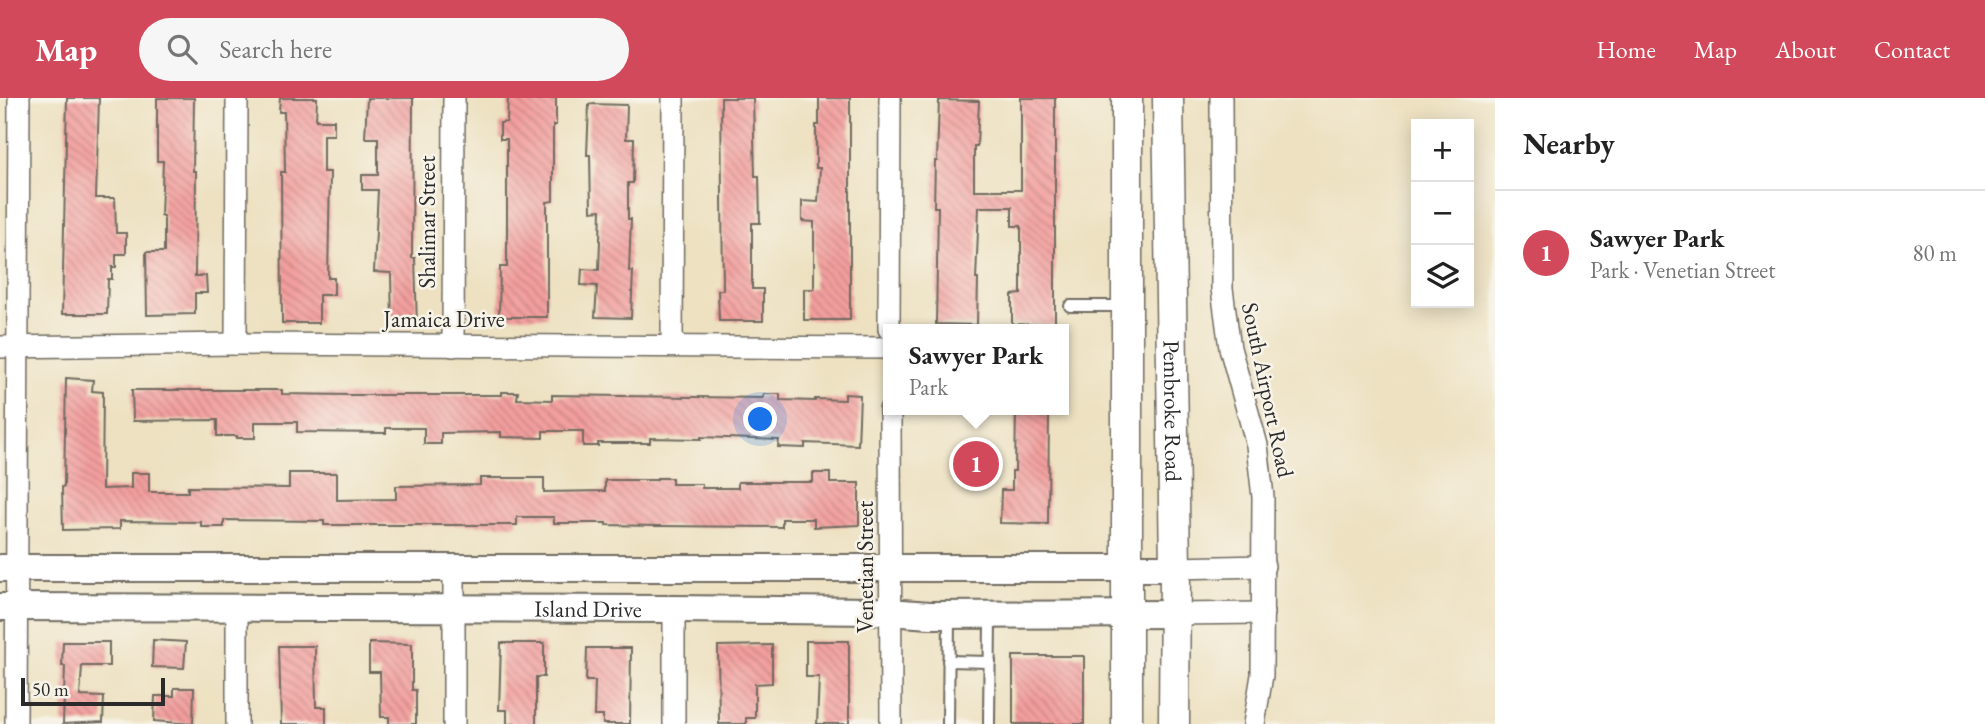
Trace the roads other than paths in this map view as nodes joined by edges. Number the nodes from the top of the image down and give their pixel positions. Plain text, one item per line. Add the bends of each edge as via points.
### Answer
1 (19, 98) edge
2 (237, 98) edge
3 (454, 98) edge
4 (673, 98) edge
5 (890, 98) edge
6 (1127, 98) edge
7 (1168, 98) edge
8 (1221, 98) edge
9 (1070, 306) dead end
10 (1128, 306) junction
11 (889, 324) edge
12 (236, 344) junction
13 (453, 346) junction
14 (672, 346) junction
15 (9, 347) edge
16 (883, 348) edge
17 (890, 415) edge
18 (1264, 566) junction
19 (9, 568) edge
20 (454, 568) junction
21 (892, 568) junction
22 (1129, 568) junction
23 (1175, 568) junction
24 (9, 607) edge
25 (237, 608) junction
26 (454, 608) junction
27 (674, 609) junction
28 (892, 612) junction
29 (1263, 613) junction
30 (1128, 614) junction
31 (1175, 614) junction
32 (949, 615) junction
33 (990, 615) junction
34 (948, 661) junction
35 (990, 662) junction
36 (16, 724) edge
37 (237, 724) edge
38 (454, 724) edge
39 (674, 724) edge
40 (891, 724) edge
41 (948, 724) edge
42 (989, 724) edge
43 (1127, 724) edge
44 (1174, 724) edge
45 (1254, 724) edge

1 - 15 street
2 - 12 street
3 - 13 street, Shalimar Street
4 - 14 street
5 - 11 street
6 - 10 main road, Pembroke Road
7 - 23 main road, Pembroke Road
8 - 18 street, South Airport Road via 1222,289 1230,348 1260,465
9 - 10 lane
10 - 22 main road, Pembroke Road
12 - 13 street, Jamaica Drive
12 - 15 street, Jamaica Drive
13 - 14 street, Jamaica Drive
14 - 16 street, Jamaica Drive
15 - 19 street
17 - 21 street, Venetian Street
18 - 23 street
18 - 29 street, South Airport Road
19 - 20 street, Island Drive
19 - 24 street
20 - 21 street, Island Drive
20 - 26 street
21 - 22 street, Island Drive
21 - 28 street, Venetian Street
22 - 23 street, Island Drive
22 - 30 main road, Pembroke Road
23 - 31 main road, Pembroke Road
24 - 25 street, Island Drive
24 - 36 street
25 - 26 street, Island Drive
25 - 37 street
26 - 27 street, Island Drive
26 - 38 street
27 - 28 street, Island Drive
27 - 39 street
28 - 32 street, Island Drive
28 - 40 street, Venetian Street
29 - 31 street
29 - 45 street, South Airport Road via 1262,675
30 - 31 street, Island Drive
30 - 33 street, Island Drive
30 - 43 main road, Pembroke Road
31 - 44 main road, Pembroke Road
32 - 33 street, Island Drive
32 - 34 lane
33 - 35 lane
34 - 35 lane
34 - 41 lane
35 - 42 lane

